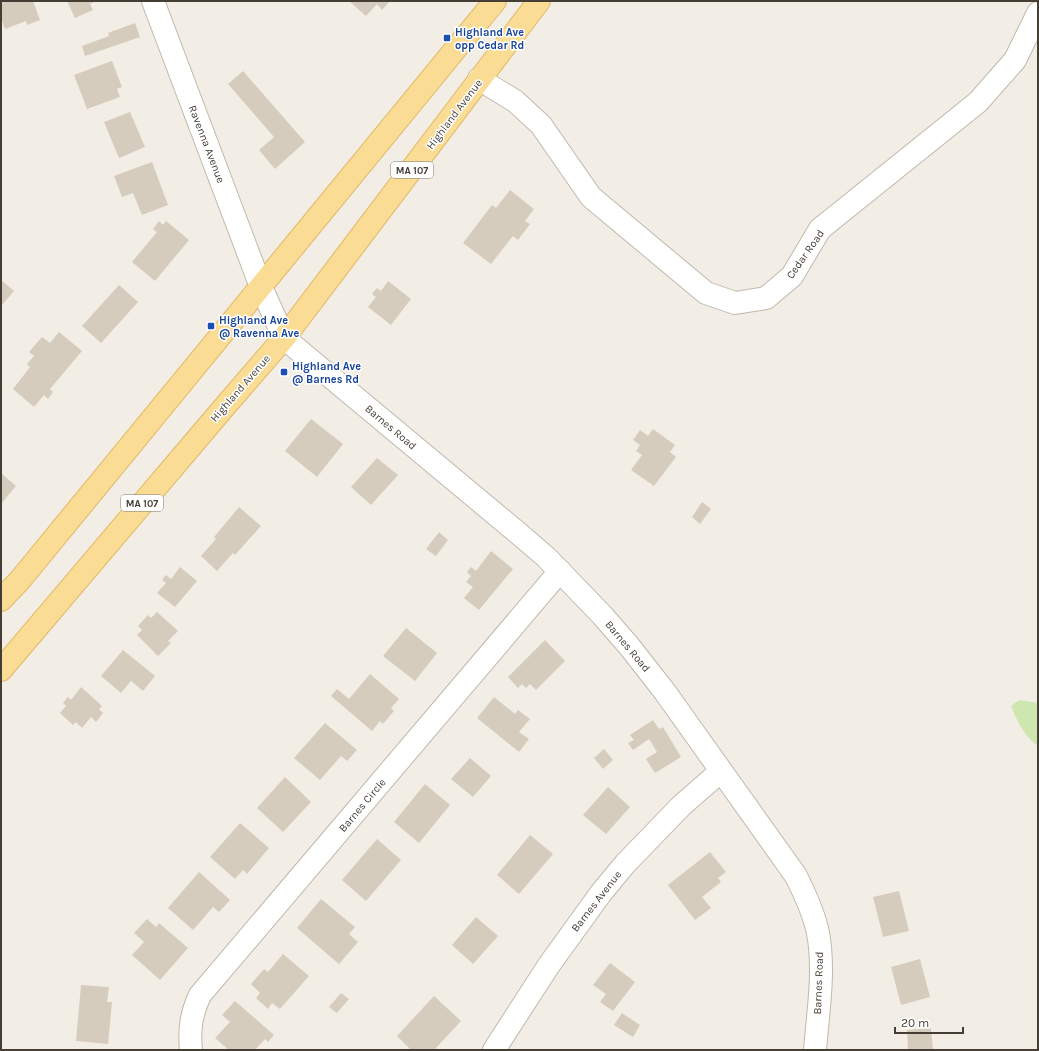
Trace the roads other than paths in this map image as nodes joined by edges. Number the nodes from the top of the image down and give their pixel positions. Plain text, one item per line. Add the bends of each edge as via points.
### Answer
1 (153, 1) edge
2 (495, 1) edge
3 (539, 1) edge
4 (1037, 1) edge
5 (1038, 5) edge
6 (1038, 13) edge
7 (479, 79) junction
8 (261, 287) junction
9 (284, 338) junction
10 (560, 571) junction
11 (1, 600) edge
12 (1, 670) edge
13 (721, 771) junction
14 (192, 1050) edge
15 (494, 1050) edge
16 (815, 1050) edge

1 - 8 street, Ravenna Avenue
2 - 8 main road
3 - 7 main road, Highland Avenue / MA 107
4 - 5 street
6 - 7 street, Cedar Road via 1015,60 978,102 820,229 792,276 766,298 735,303 706,293 591,197 541,125 515,101
7 - 9 main road, Highland Avenue / MA 107
8 - 9 street, Ravenna Avenue
8 - 11 main road
9 - 10 street, Barnes Road
9 - 12 main road, Highland Avenue / MA 107
10 - 13 street, Barnes Road via 630,646
10 - 14 street, Barnes Circle via 200,996 194,1007 191,1022
13 - 15 street, Barnes Avenue via 681,806 601,893 549,965
13 - 16 street, Barnes Road via 796,876 811,910 818,933 820,955

